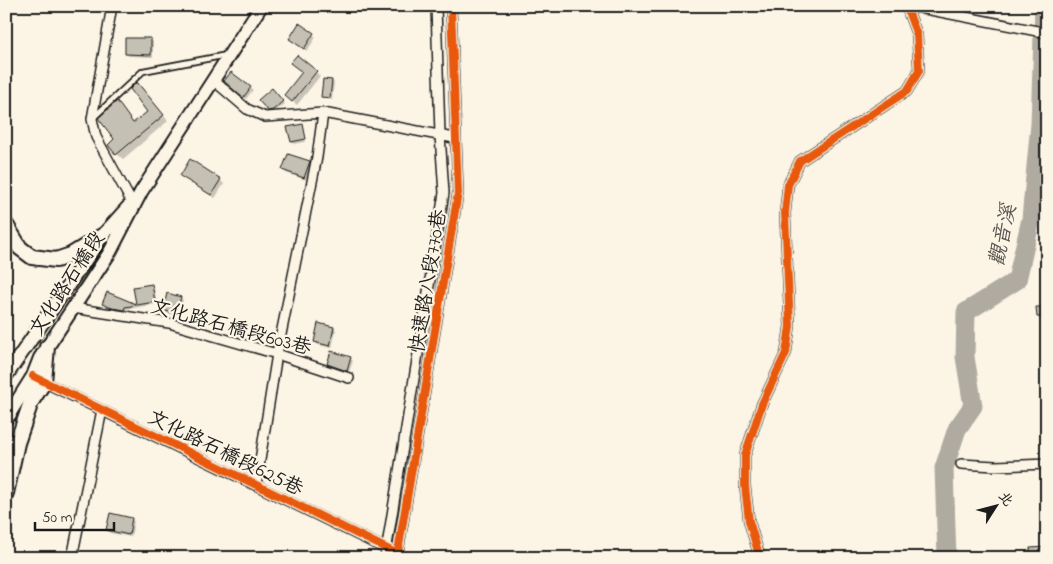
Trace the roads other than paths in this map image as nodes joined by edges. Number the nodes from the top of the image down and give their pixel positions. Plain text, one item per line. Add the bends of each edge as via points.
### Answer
1 (112, 6) edge
2 (261, 6) edge
3 (436, 6) edge
4 (451, 6) edge
5 (908, 6) edge
6 (1047, 33) edge
7 (230, 54) junction
8 (213, 80) junction
9 (322, 113) junction
10 (92, 119) junction
11 (440, 135) junction
12 (454, 138) junction
13 (141, 192) junction
14 (132, 202) junction
15 (6, 225) edge
16 (102, 236) junction
17 (73, 308) junction
18 (47, 347) joint
19 (277, 354) junction
20 (6, 376) edge
21 (349, 378) dead end
22 (38, 379) junction
23 (102, 410) junction
24 (7, 416) edge
25 (961, 464) dead end
26 (1047, 464) edge
27 (256, 485) junction
28 (6, 494) edge
29 (386, 553) edge
30 (400, 557) edge
31 (72, 558) edge
32 (760, 558) edge

1 - 10 street
2 - 7 main road, 文化路石橋段
3 - 11 street
4 - 12 street, 快速路八段770巷
5 - 6 street
5 - 32 street via 917,35 919,71 907,91 800,160 788,184 785,213 790,326 786,353 762,404 745,455 749,521
7 - 8 main road, 文化路石橋段
7 - 10 lane via 143,71
8 - 9 street via 248,109 264,117
8 - 13 main road, 文化路石橋段
9 - 11 street
9 - 19 street via 317,157
10 - 14 street via 96,137
11 - 12 street
11 - 29 street via 444,193
12 - 30 street, 快速路八段770巷 via 458,194
13 - 14 main road, 文化路石橋段
13 - 17 main road, 文化路石橋段 via 110,252
14 - 16 main road, 文化路石橋段
15 - 16 main road via 20,248 32,257 56,260 71,255
16 - 20 main road, 文化路石橋段
17 - 18 main road, 文化路石橋段
17 - 19 street, 文化路石橋段603巷 via 169,322
18 - 22 main road
19 - 21 street, 文化路石橋段603巷
19 - 27 street
22 - 23 street, 文化路石橋段625巷
22 - 24 main road
22 - 28 main road via 17,443
23 - 27 street, 文化路石橋段625巷
23 - 31 street
25 - 26 street
27 - 29 street, 文化路石橋段625巷
29 - 30 street, 文化路石橋段625巷

